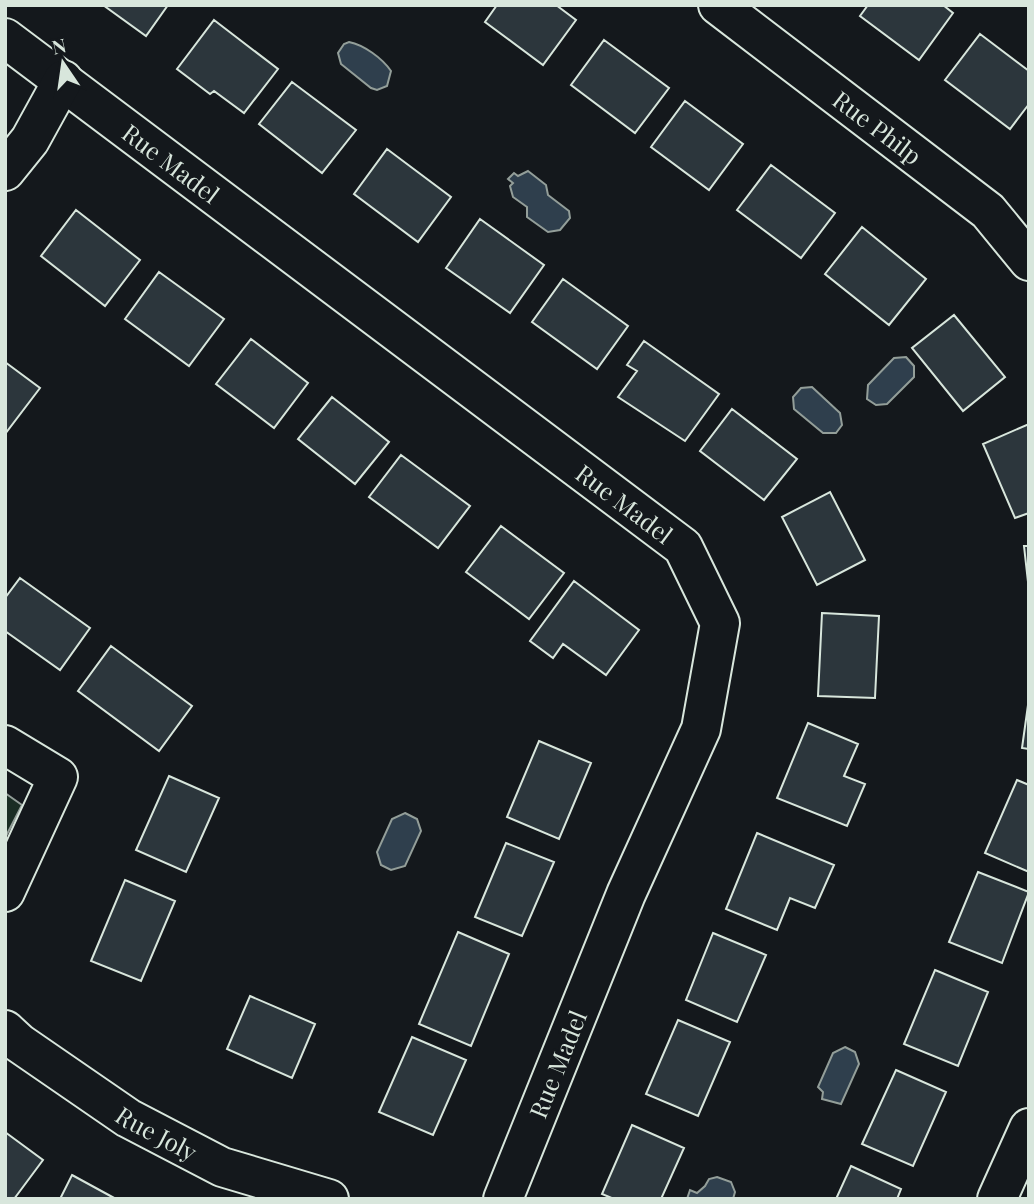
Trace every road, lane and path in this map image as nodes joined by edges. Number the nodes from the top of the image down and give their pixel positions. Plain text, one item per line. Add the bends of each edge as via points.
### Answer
1 (718, 5) edge
2 (5, 38) edge
3 (62, 80) junction
4 (5, 171) edge
5 (1029, 261) edge
6 (5, 745) edge
7 (5, 892) edge
8 (5, 1030) edge
9 (1029, 1128) edge
10 (329, 1199) edge
11 (503, 1199) edge
12 (997, 1199) edge

1 - 5 street, Rue Philp via 988,211
2 - 3 street, Rue Madel
3 - 4 street via 30,141
3 - 11 street, Rue Madel via 683,547 720,624 701,729 626,894
6 - 7 street via 58,777
8 - 10 street, Rue Joly via 128,1118 222,1167
9 - 12 street

